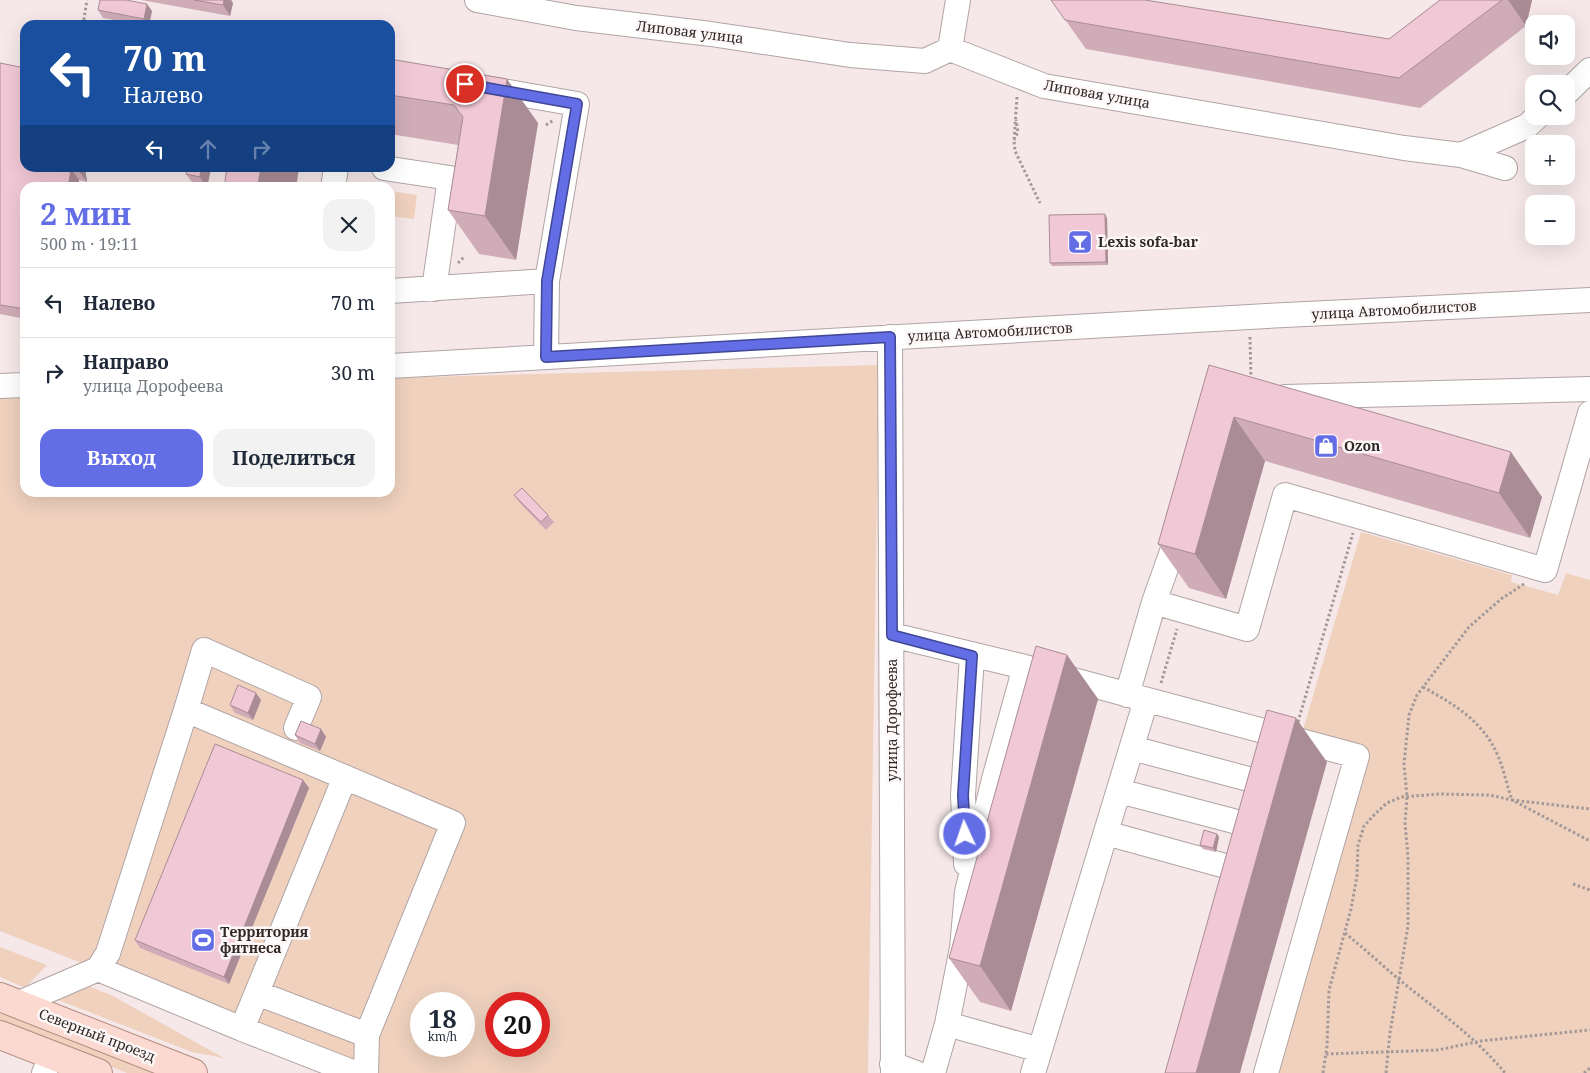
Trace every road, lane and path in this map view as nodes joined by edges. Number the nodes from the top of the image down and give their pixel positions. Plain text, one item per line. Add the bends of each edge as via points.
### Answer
1 (87, 0) edge
2 (476, 0) edge
3 (958, 0) edge
4 (84, 20) edge
5 (950, 49) junction
6 (1590, 70) edge
7 (459, 84) edge
8 (1575, 84) edge
9 (1528, 125) edge
10 (1014, 141) junction
11 (1461, 155) junction
12 (1505, 168) dead end
13 (395, 170) edge
14 (1040, 203) dead end
15 (547, 281) junction
16 (434, 290) junction
17 (395, 291) edge
18 (1590, 300) edge
19 (1249, 317) junction
20 (890, 337) junction
21 (546, 357) junction
22 (395, 366) edge
23 (20, 385) edge
24 (0, 386) edge
25 (1590, 389) edge
26 (1251, 398) joint
27 (1590, 413) edge
28 (1187, 510) edge
29 (1358, 516) junction
30 (1545, 570) junction
31 (1154, 602) junction
32 (1182, 611) junction
33 (892, 635) junction
34 (972, 656) junction
35 (1026, 667) junction
36 (1423, 687) junction
37 (1169, 688) dead end
38 (1137, 697) junction
39 (186, 710) junction
40 (1297, 726) dead end
41 (296, 728) edge
42 (1267, 731) junction
43 (1132, 748) junction
44 (345, 776) junction
45 (1119, 791) junction
46 (1407, 797) junction
47 (1512, 800) junction
48 (1590, 809) edge
49 (1239, 831) junction
50 (1106, 833) junction
51 (1590, 841) edge
52 (1573, 884) dead end
53 (1590, 890) edge
54 (968, 892) junction
55 (1344, 933) junction
56 (98, 969) junction
57 (1400, 980) junction
58 (257, 993) junction
59 (8, 1001) edge
60 (947, 1024) junction
61 (242, 1029) junction
62 (1590, 1030) edge
63 (0, 1035) edge
64 (367, 1035) junction
65 (1476, 1042) junction
66 (1040, 1050) junction
67 (1388, 1053) junction
68 (1326, 1054) junction
69 (48, 1064) edge
70 (1590, 1068) edge
71 (892, 1069) edge
72 (98, 1073) edge
73 (193, 1073) edge
74 (356, 1073) edge
75 (366, 1073) edge
76 (916, 1073) edge
77 (933, 1073) edge
78 (1033, 1073) edge
79 (1266, 1073) edge
80 (1323, 1073) edge
81 (1386, 1073) edge
82 (1505, 1073) edge
83 (1584, 1073) edge

1 - 4 path
2 - 5 street, Липовая улица via 576,18 850,55 925,61
3 - 5 street
5 - 11 street, Липовая улица via 1044,86
6 - 8 street
7 - 15 street via 577,104
9 - 11 street
10 - 10 path via 1014,133 1015,118 1018,132
10 - 14 path via 1015,151
11 - 12 street, Липовая улица
13 - 16 street via 450,178
15 - 16 street
15 - 21 street
16 - 17 street
18 - 19 street, улица Автомобилистов
19 - 20 street, улица Автомобилистов
19 - 26 path
20 - 21 street, улица Автомобилистов
20 - 33 street, улица Дорофеева
21 - 22 street, улица Автомобилистов
23 - 24 street
25 - 26 street
27 - 30 street
28 - 31 street
29 - 30 street
29 - 32 street via 1286,495 1247,629
29 - 40 path
30 - 36 path via 1501,599 1469,627
31 - 32 street
31 - 38 street
32 - 37 path via 1160,686
33 - 34 street
33 - 71 street, улица Дорофеева
34 - 35 street
34 - 54 street via 963,795
35 - 38 street
35 - 54 street via 994,779
36 - 46 path via 1409,715 1404,764
36 - 47 path via 1451,702 1486,733 1498,756
38 - 42 street
38 - 43 street
39 - 41 street via 204,650 309,697
39 - 44 street
39 - 56 street via 108,953
42 - 49 street
42 - 79 street via 1357,756
43 - 45 street
43 - 49 street
44 - 58 street
44 - 64 street via 453,823
45 - 49 street
45 - 50 street
46 - 47 path via 1440,794
46 - 55 path via 1386,803 1364,826
46 - 57 path via 1408,926
47 - 48 path
47 - 51 path
49 - 50 street
50 - 66 street
52 - 53 path
54 - 60 street via 962,948
55 - 57 path
55 - 68 path via 1329,990
56 - 59 street
56 - 61 street
57 - 65 path
57 - 67 path
58 - 61 street
58 - 64 street
59 - 73 main road, Северный проезд
60 - 66 street
60 - 77 street
61 - 74 street
62 - 65 path
63 - 69 main road
64 - 75 street
65 - 67 path via 1438,1050
65 - 82 path
66 - 78 street
67 - 68 path
67 - 81 path
68 - 80 path
69 - 72 main road
70 - 83 path
71 - 76 street

